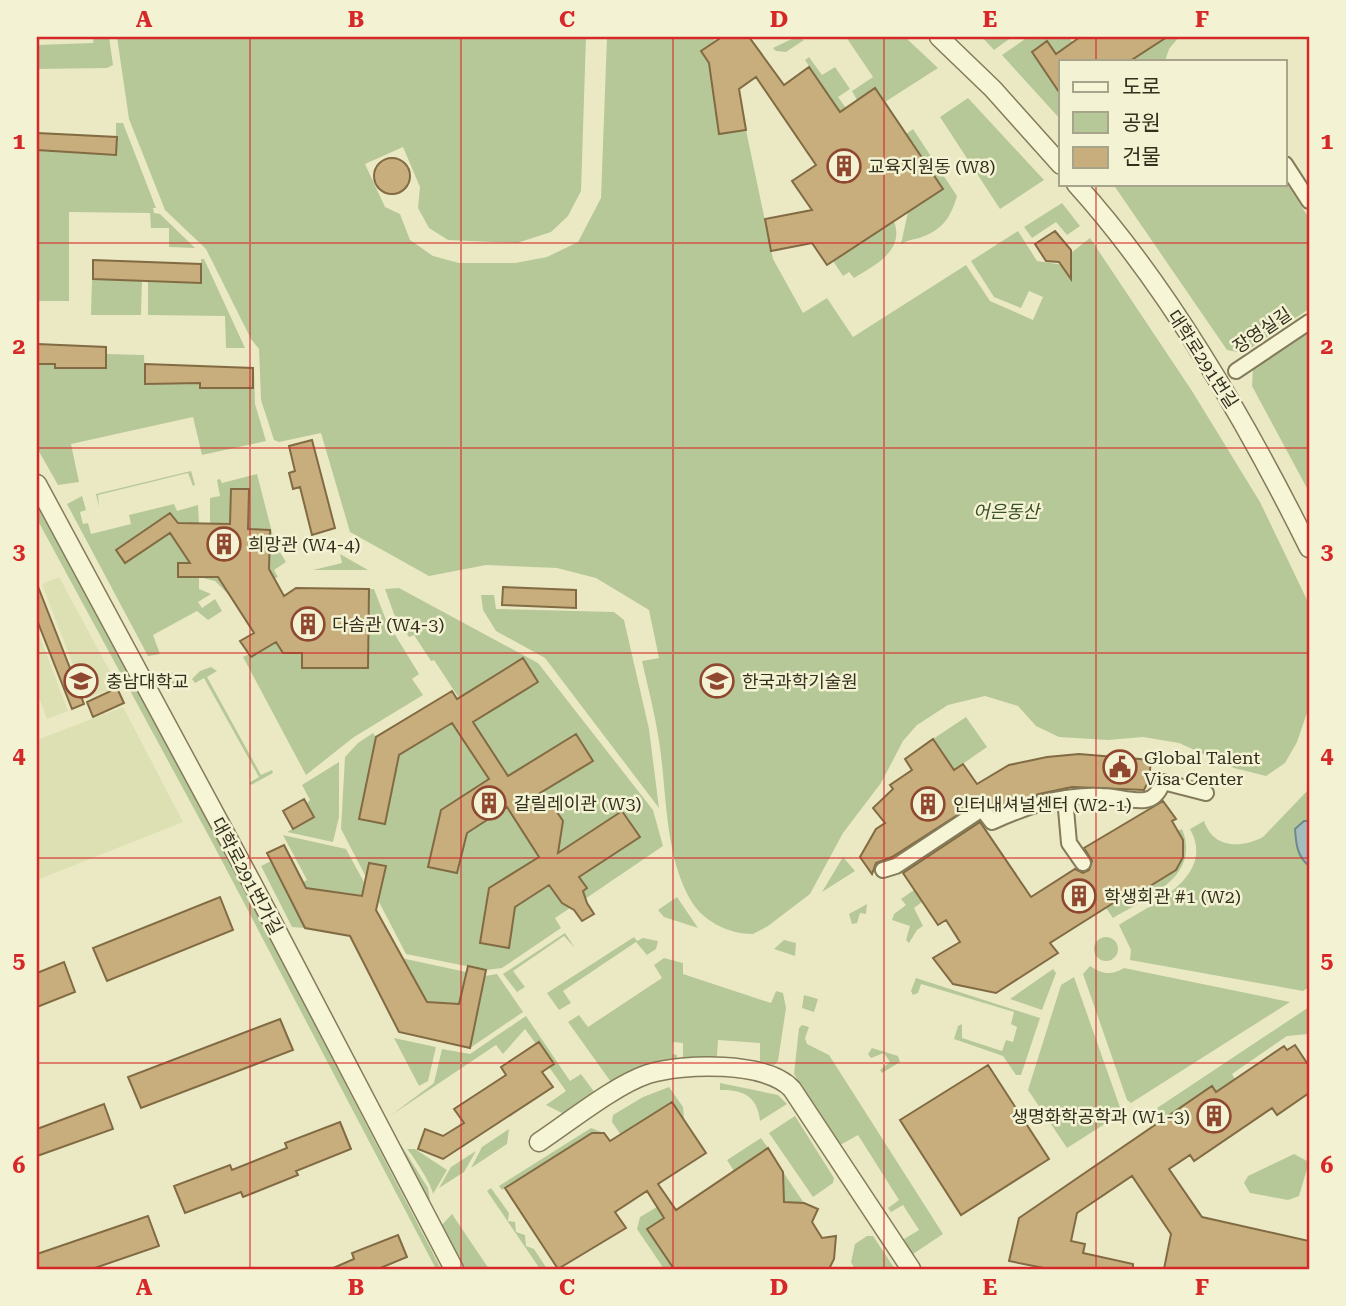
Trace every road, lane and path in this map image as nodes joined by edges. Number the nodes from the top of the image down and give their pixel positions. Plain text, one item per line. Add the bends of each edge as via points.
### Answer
1 (939, 37) edge
2 (1059, 163) edge
3 (1286, 166) edge
4 (1078, 186) edge
5 (1309, 201) edge
6 (1309, 321) edge
7 (1236, 371) dead end
8 (37, 484) edge
9 (1309, 548) edge
10 (1206, 793) dead end
11 (1065, 798) junction
12 (1083, 863) dead end
13 (889, 871) dead end
14 (539, 1142) dead end
15 (454, 1269) edge
16 (911, 1269) edge

1 - 2 street
3 - 5 street
4 - 9 street, 대학로291번길 via 1141,267 1227,393
6 - 7 street, 장영실길
8 - 15 street, 대학로291번가길
10 - 11 street via 1163,782 1158,793 1146,800 1094,795
11 - 12 street via 1069,844
11 - 13 street via 1021,808 992,822 982,809
14 - 16 street via 648,1074 716,1067 759,1070 783,1079 792,1089

